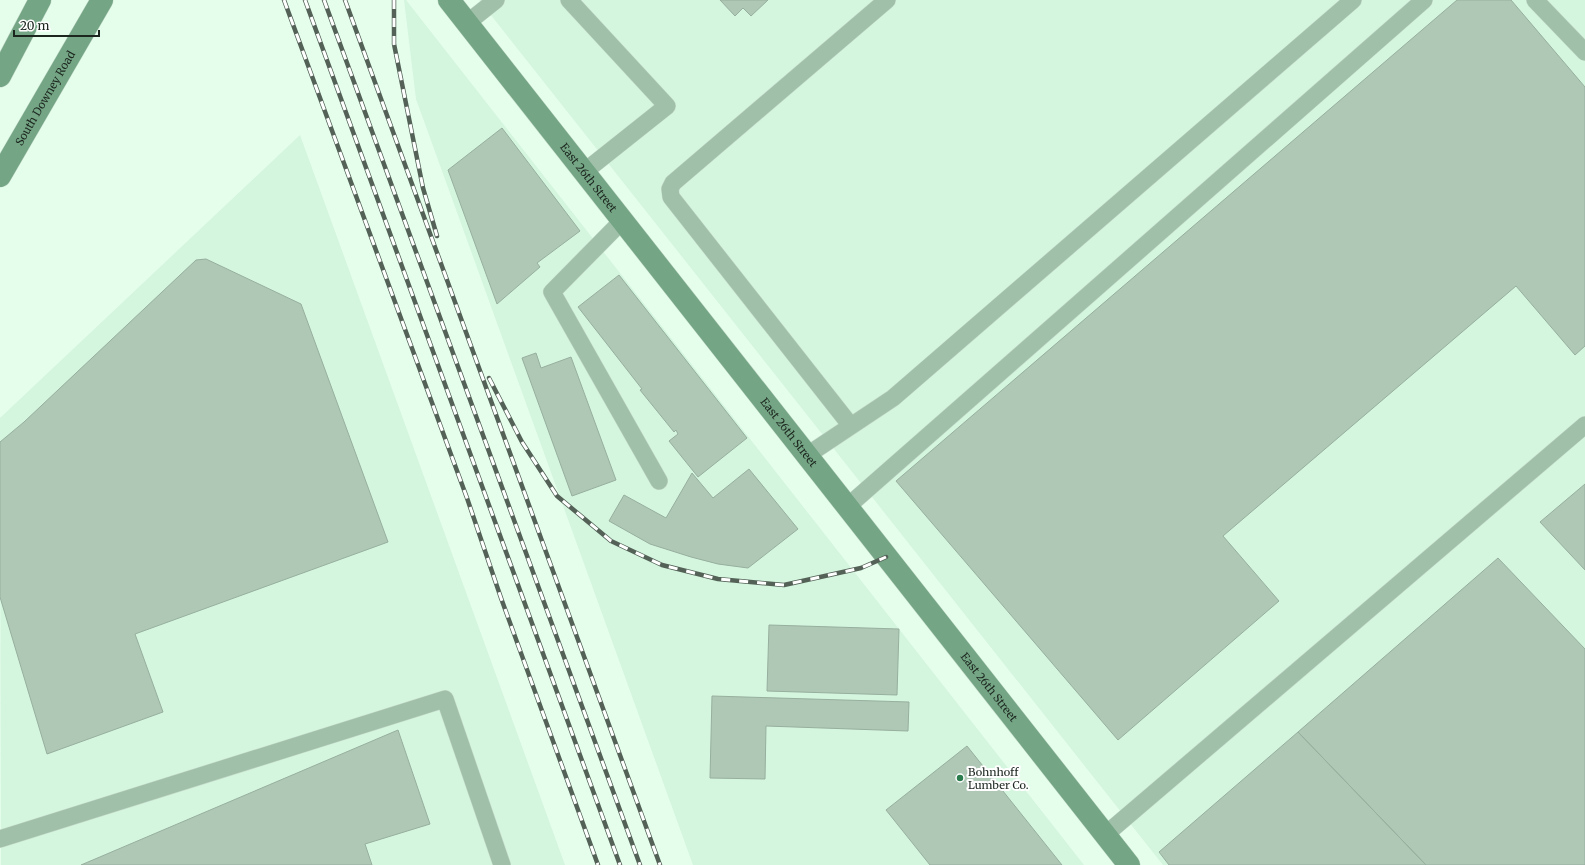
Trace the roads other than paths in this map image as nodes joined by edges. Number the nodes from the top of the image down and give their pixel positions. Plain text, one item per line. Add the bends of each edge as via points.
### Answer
1 (40, 0) edge
2 (102, 0) edge
3 (449, 0) edge
4 (496, 0) edge
5 (569, 0) edge
6 (887, 0) edge
7 (1353, 0) edge
8 (1424, 0) edge
9 (1534, 0) edge
10 (467, 23) junction
11 (1585, 52) edge
12 (0, 76) edge
13 (584, 172) junction
14 (0, 176) edge
15 (622, 221) junction
16 (1585, 425) edge
17 (851, 426) junction
18 (806, 456) junction
19 (659, 481) dead end
20 (847, 507) junction
21 (1105, 835) junction
22 (0, 839) edge
23 (502, 865) edge
24 (1129, 865) edge

1 - 12 street
2 - 14 street, South Downey Road
3 - 10 street, East 26th Street
4 - 10 lane
5 - 13 lane via 667,106
6 - 17 lane via 673,183 670,189 670,196
7 - 17 lane via 893,398
8 - 20 lane
9 - 11 lane
10 - 13 street, East 26th Street
13 - 15 street, East 26th Street
15 - 18 street, East 26th Street
15 - 19 lane via 552,292
16 - 21 lane
17 - 18 lane
18 - 20 street, East 26th Street
20 - 21 street, East 26th Street
21 - 24 street, East 26th Street
22 - 23 lane via 445,699

